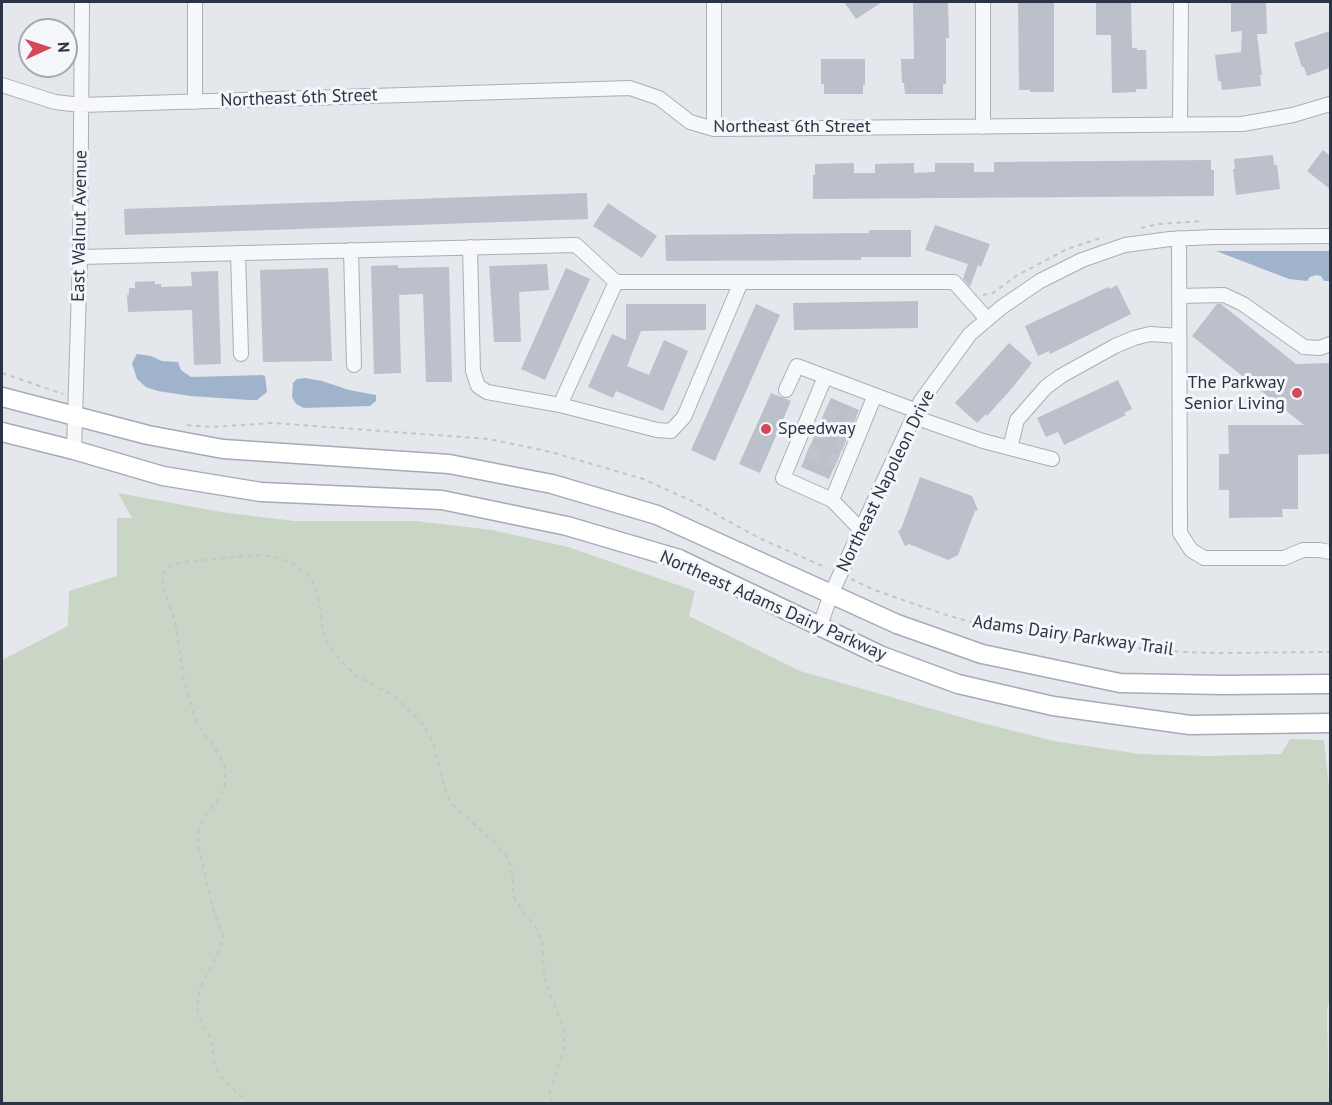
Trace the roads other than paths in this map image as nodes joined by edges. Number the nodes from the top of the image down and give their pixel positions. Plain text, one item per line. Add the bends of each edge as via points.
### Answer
1 (82, 2) edge
2 (195, 2) edge
3 (714, 2) edge
4 (982, 2) edge
5 (1181, 2) edge
6 (2, 85) edge
7 (195, 102) junction
8 (1330, 104) edge
9 (81, 105) junction
10 (1180, 125) junction
11 (984, 127) junction
12 (714, 129) junction
13 (1330, 236) edge
14 (1179, 238) junction
15 (470, 247) junction
16 (351, 250) junction
17 (238, 253) junction
18 (80, 257) junction
19 (616, 282) junction
20 (741, 282) junction
21 (1179, 296) junction
22 (987, 320) junction
23 (1179, 336) junction
24 (1330, 344) edge
25 (241, 354) dead end
26 (354, 365) dead end
27 (825, 376) junction
28 (786, 390) dead end
29 (875, 395) junction
30 (2, 397) edge
31 (560, 405) junction
32 (915, 414) junction
33 (76, 415) junction
34 (2, 432) edge
35 (1010, 448) junction
36 (74, 450) junction
37 (1052, 459) dead end
38 (832, 500) junction
39 (861, 530) junction
40 (1330, 552) edge
41 (831, 594) junction
42 (820, 626) junction
43 (1330, 684) edge
44 (1330, 723) edge

1 - 9 street, East Walnut Avenue
2 - 7 street
3 - 12 street
4 - 11 street
5 - 10 street
6 - 9 street, Northeast 6th Street via 55,102
7 - 9 street, Northeast 6th Street
7 - 12 street, Northeast 6th Street via 630,88 659,98 690,122
8 - 10 street, Northeast 6th Street via 1242,124
9 - 18 street, East Walnut Avenue
10 - 11 street, Northeast 6th Street
11 - 12 street, Northeast 6th Street
13 - 14 street, Northeast Napoleon Drive
14 - 21 street
14 - 22 street, Northeast Napoleon Drive via 1125,245 1082,260 1040,281
15 - 16 street
15 - 19 street via 576,245
15 - 31 street via 473,371 478,386 487,392
16 - 17 street
16 - 26 street
17 - 18 street
17 - 25 street
18 - 33 street, East Walnut Avenue
19 - 20 street
19 - 31 street
20 - 22 street via 954,282
20 - 31 street via 684,417 671,431
21 - 23 street
21 - 24 street via 1224,296 1243,304 1304,347
22 - 32 street, Northeast Napoleon Drive via 970,334 945,366
23 - 35 street via 1150,334 1134,338 1061,376 1017,420
23 - 40 street via 1180,533 1191,550 1215,559 1284,558 1302,550
27 - 28 street via 797,366
27 - 29 street
27 - 38 street via 810,430 783,478
29 - 32 street
29 - 38 street via 858,424
30 - 33 main road, Northeast Adams Dairy Parkway
32 - 35 street
32 - 39 street, Northeast Napoleon Drive
33 - 36 street, East Walnut Avenue
33 - 41 main road, Northeast Adams Dairy Parkway via 147,435 223,449 449,464 552,484 657,514
34 - 36 main road, Northeast Adams Dairy Parkway
35 - 37 street
36 - 42 main road, Northeast Adams Dairy Parkway via 163,476 261,492 442,500 567,526 679,559
38 - 39 street
39 - 41 street, Northeast Napoleon Drive
41 - 42 street, Northeast Napoleon Drive
41 - 43 main road, Northeast Adams Dairy Parkway via 897,624 982,654 1120,683
42 - 44 main road, Northeast Adams Dairy Parkway via 882,656 958,684 1053,706 1190,725

